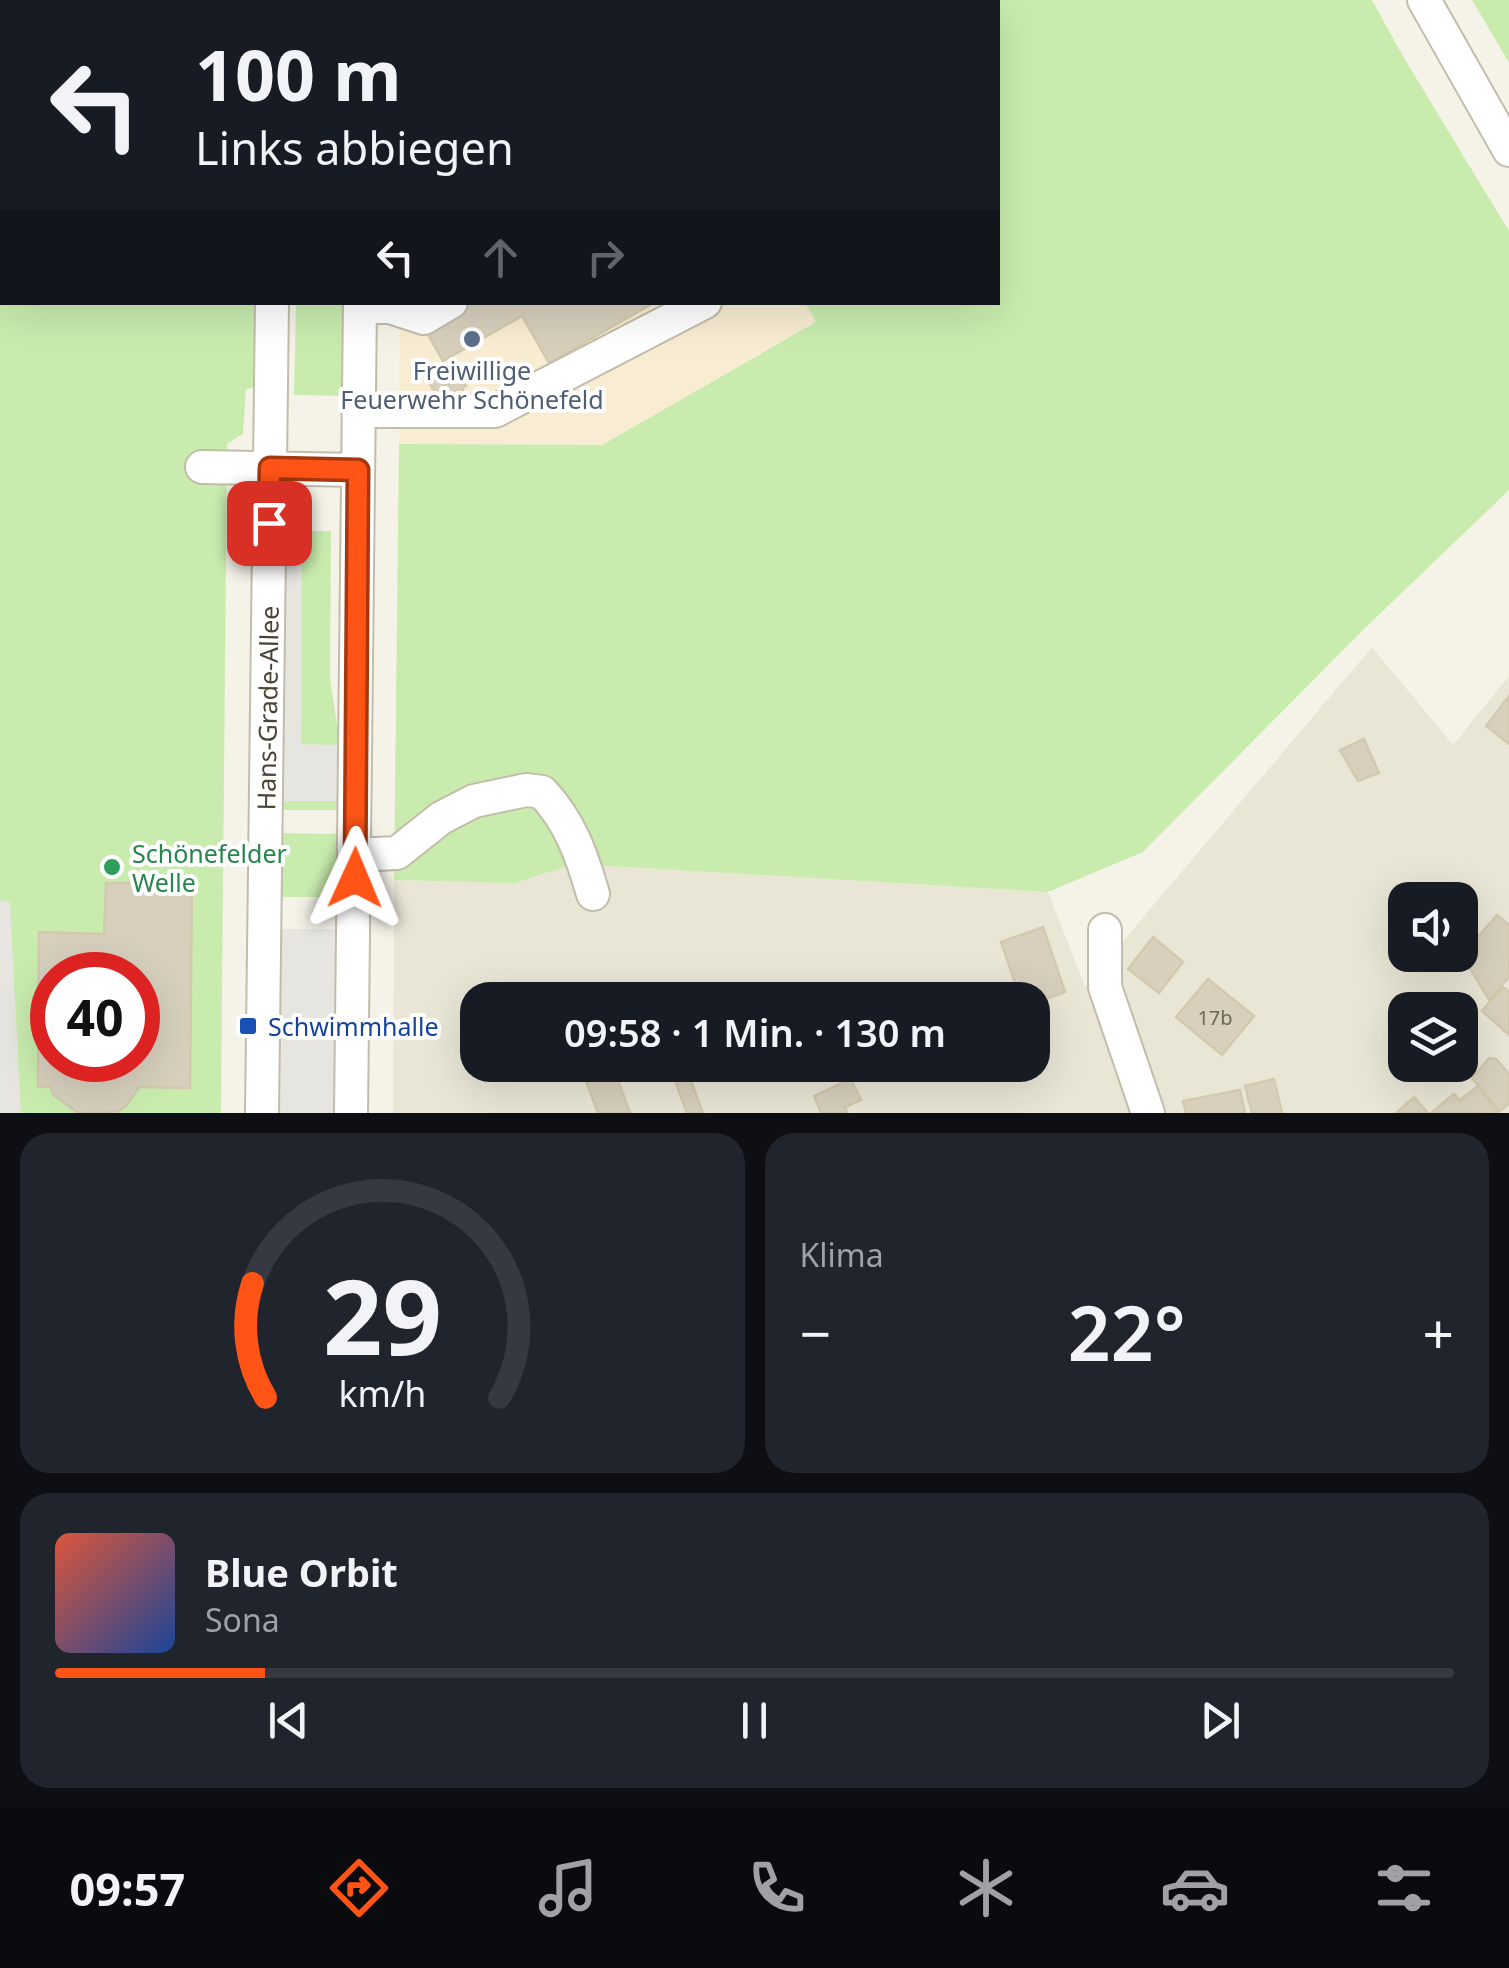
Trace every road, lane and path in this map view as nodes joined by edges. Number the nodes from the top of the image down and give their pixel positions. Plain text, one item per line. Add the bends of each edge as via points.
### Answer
1 (1424, 0) edge
2 (1509, 150) edge
3 (272, 305) edge
4 (360, 305) edge
5 (445, 305) edge
6 (698, 305) edge
7 (358, 411) junction
8 (202, 467) dead end
9 (270, 468) junction
10 (358, 470) junction
11 (356, 855) junction
12 (593, 894) dead end
13 (1105, 930) dead end
14 (262, 1113) edge
15 (351, 1113) edge
16 (1148, 1113) edge

1 - 2 street
3 - 9 street, Hans-Grade-Allee
4 - 5 street via 424,318
4 - 7 street
6 - 7 street via 494,411
7 - 10 street
8 - 9 street
9 - 10 street
9 - 14 street, Hans-Grade-Allee
10 - 11 street
11 - 12 street via 396,853 474,800 542,792 583,857
11 - 15 street
13 - 16 street via 1105,987

